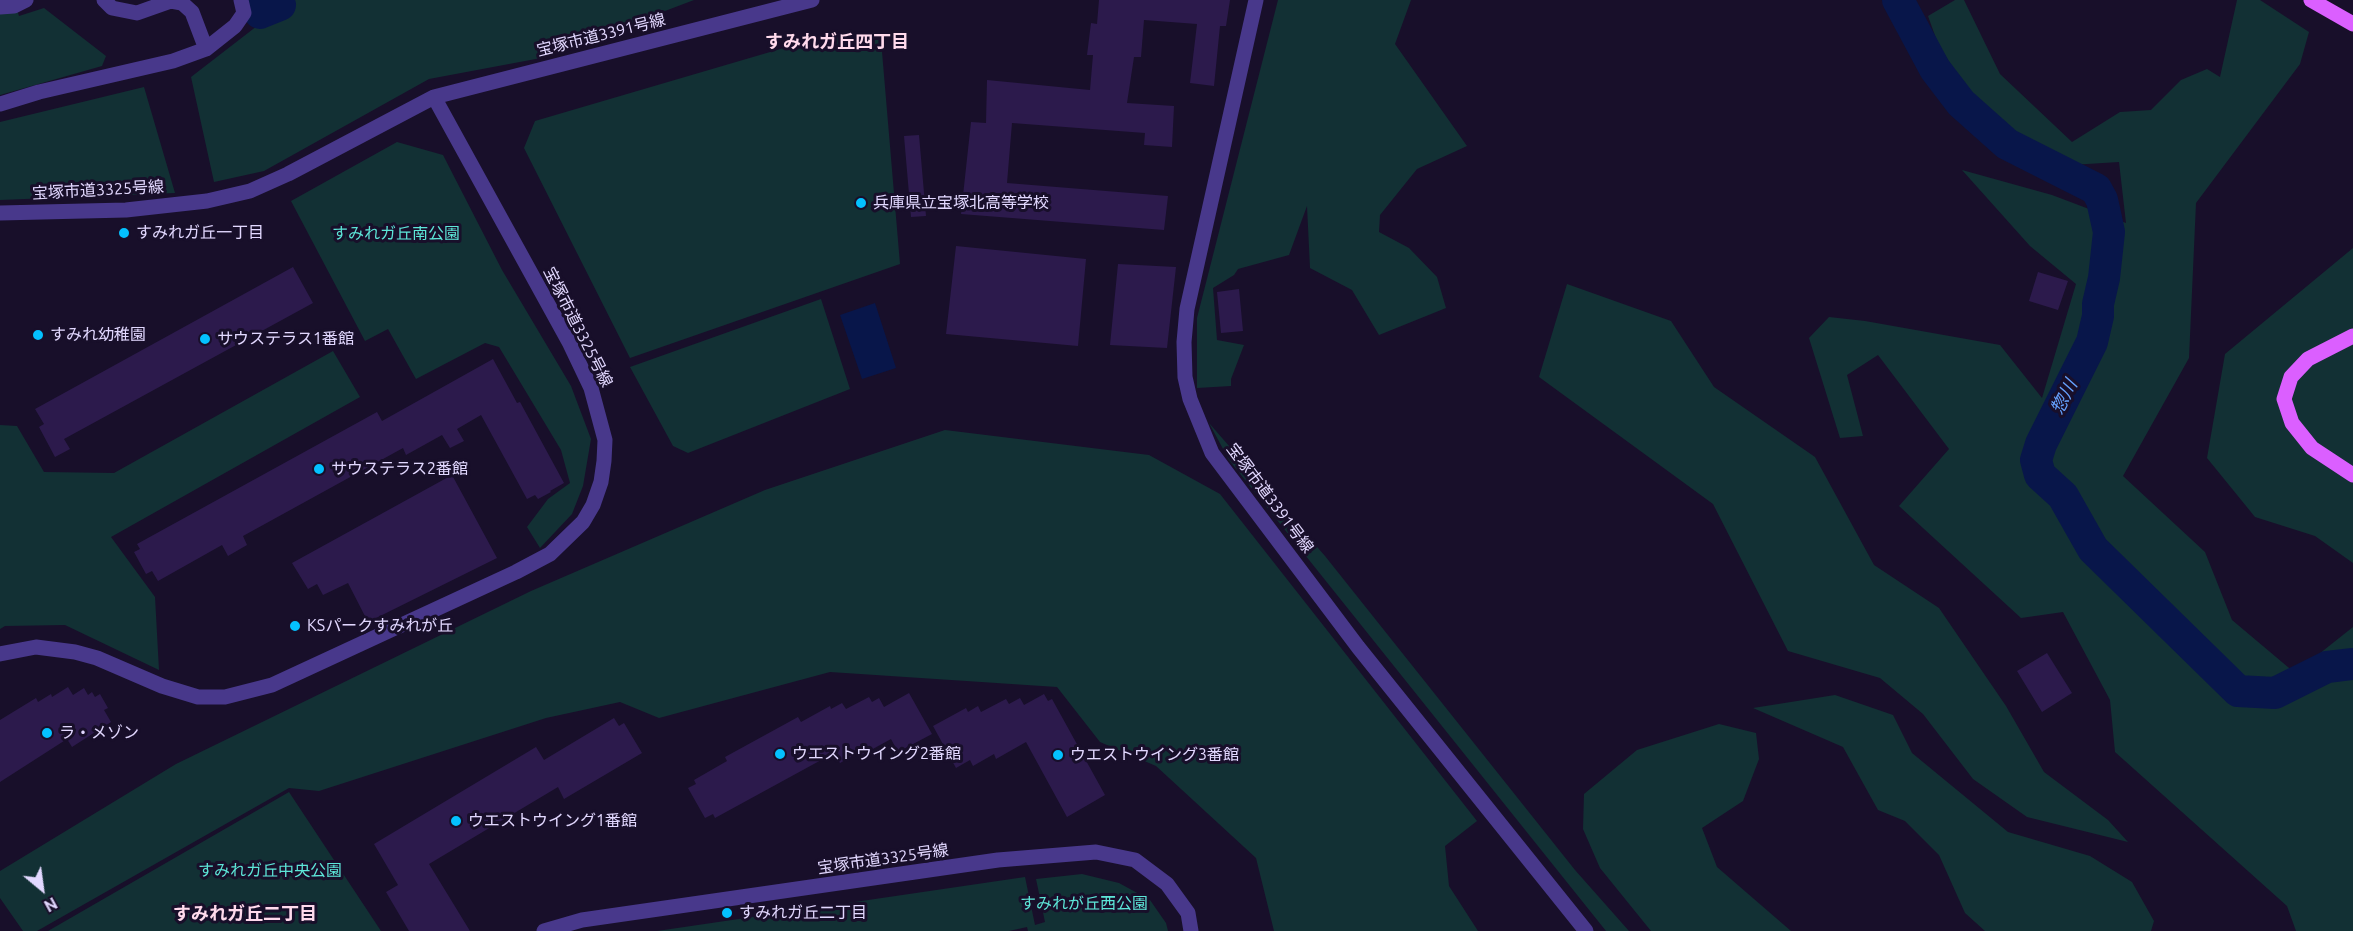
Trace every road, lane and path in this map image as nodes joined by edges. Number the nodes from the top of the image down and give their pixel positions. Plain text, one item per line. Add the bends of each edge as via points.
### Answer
1 (26, 0) edge
2 (104, 0) edge
3 (241, 0) edge
4 (812, 0) edge
5 (1256, 0) edge
6 (2311, 0) edge
7 (0, 7) edge
8 (2353, 24) edge
9 (206, 49) junction
10 (434, 97) junction
11 (0, 104) edge
12 (0, 213) edge
13 (2353, 336) edge
14 (2353, 475) edge
15 (0, 654) edge
16 (544, 931) edge
17 (1191, 931) edge
18 (1586, 931) edge

1 - 7 street
2 - 9 street via 112,8 137,13 171,1 182,3 192,12
3 - 9 street via 244,13 235,26
4 - 10 street, 宝塚市道3391号線
5 - 18 street, 宝塚市道3391号線 via 1187,309 1185,378 1190,399 1212,453 1358,646
6 - 8 main road
9 - 11 street via 173,61
10 - 12 street, 宝塚市道3325号線 via 250,191 207,201 126,210
10 - 15 street, 宝塚市道3325号線 via 591,388 605,440 604,461 601,482 583,522 550,554 516,572 272,685 225,697 198,697 75,652 36,647
13 - 14 main road via 2308,359 2291,377 2284,399 2292,423 2312,448
16 - 17 street, 宝塚市道3325号線 via 582,920 998,860 1096,852 1135,860 1167,884 1188,913

